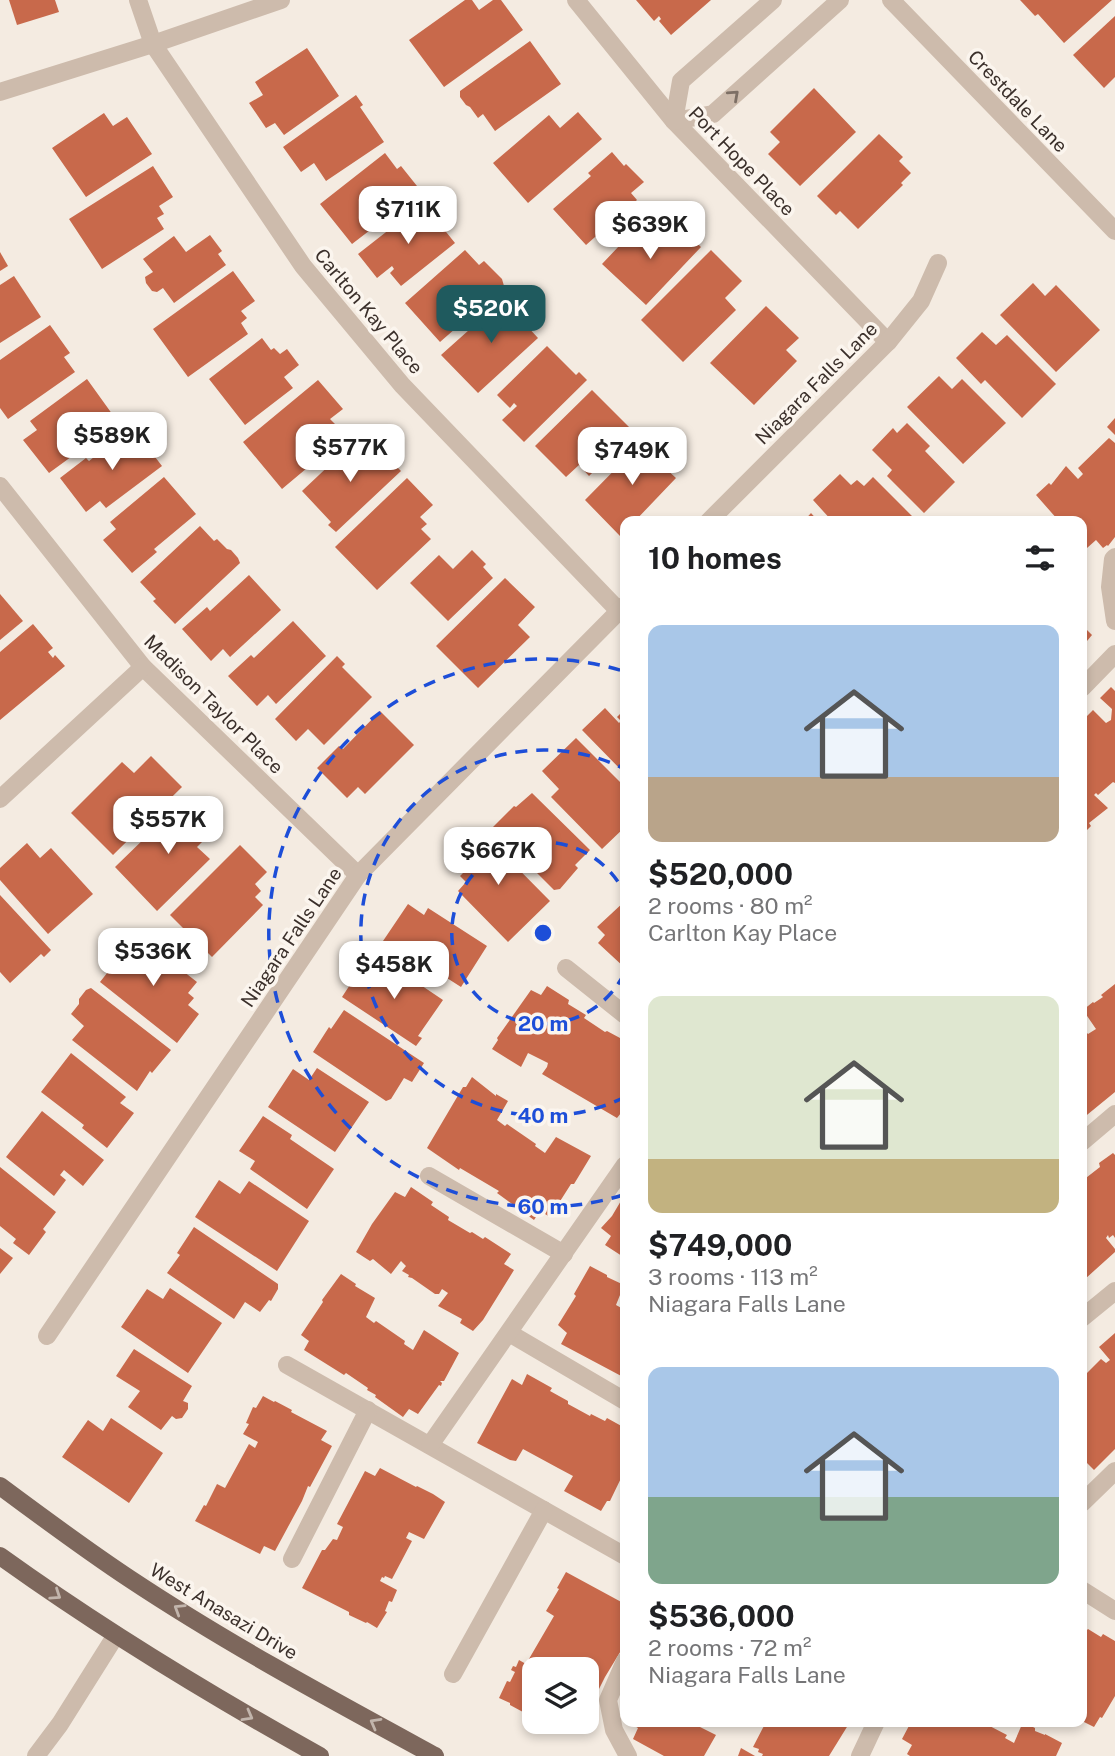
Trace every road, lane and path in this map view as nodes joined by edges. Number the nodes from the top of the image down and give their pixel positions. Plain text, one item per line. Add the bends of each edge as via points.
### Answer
1 (138, 0) edge
2 (281, 0) edge
3 (576, 0) edge
4 (773, 0) edge
5 (840, 0) edge
6 (891, 0) edge
7 (153, 44) junction
8 (0, 92) edge
9 (674, 121) junction
10 (1115, 231) edge
11 (938, 262) dead end
12 (888, 342) junction
13 (0, 486) edge
14 (714, 516) edge
15 (1115, 557) edge
16 (620, 606) edge
17 (620, 610) edge
18 (1115, 621) edge
19 (1115, 654) edge
20 (143, 667) junction
21 (1087, 683) edge
22 (0, 799) edge
23 (358, 875) junction
24 (566, 968) dead end
25 (620, 1011) edge
26 (1115, 1114) edge
27 (1087, 1138) edge
28 (620, 1172) edge
29 (429, 1176) dead end
30 (564, 1254) junction
31 (1115, 1292) edge
32 (1087, 1314) edge
33 (509, 1334) junction
34 (47, 1336) dead end
35 (287, 1364) dead end
36 (620, 1398) edge
37 (368, 1410) junction
38 (430, 1445) junction
39 (1115, 1471) edge
40 (0, 1486) edge
41 (1087, 1498) edge
42 (544, 1510) junction
43 (620, 1553) edge
44 (0, 1556) edge
45 (292, 1559) dead end
46 (1087, 1593) edge
47 (1115, 1611) edge
48 (116, 1636) junction
49 (620, 1672) edge
50 (453, 1674) dead end
51 (875, 1727) edge
52 (867, 1753) edge
53 (36, 1756) edge
54 (320, 1756) edge
55 (435, 1756) edge
56 (628, 1756) edge

1 - 7 street, Carlton Kay Place
2 - 7 street
3 - 9 street, Port Hope Place
4 - 9 street via 681,81
9 -> 5 street via 713,114
6 - 10 street, Crestdale Lane
7 - 8 street
7 - 16 street, Carlton Kay Place via 303,267 402,385
9 - 12 street, Port Hope Place
11 - 12 street, Niagara Falls Lane via 921,301
12 - 14 street, Niagara Falls Lane
13 - 20 street, Madison Taylor Place
15 - 18 street via 1110,587
17 - 23 street, Niagara Falls Lane
19 - 21 street
20 - 22 street
20 - 23 street, Madison Taylor Place
23 - 34 street, Niagara Falls Lane
24 - 25 street
26 - 27 street
28 - 30 street
29 - 30 street
30 - 33 street
31 - 32 street
33 - 36 street
33 - 38 street
35 - 37 street
37 - 38 street
37 - 45 street
38 - 42 street
39 - 41 street
55 -> 40 main road, West Anasazi Drive via 268,1664 131,1580
42 - 43 street
42 - 50 street
44 -> 48 main road
46 - 47 street
48 - 53 street
48 -> 54 main road
49 - 56 street via 608,1700 614,1730
51 - 52 street

